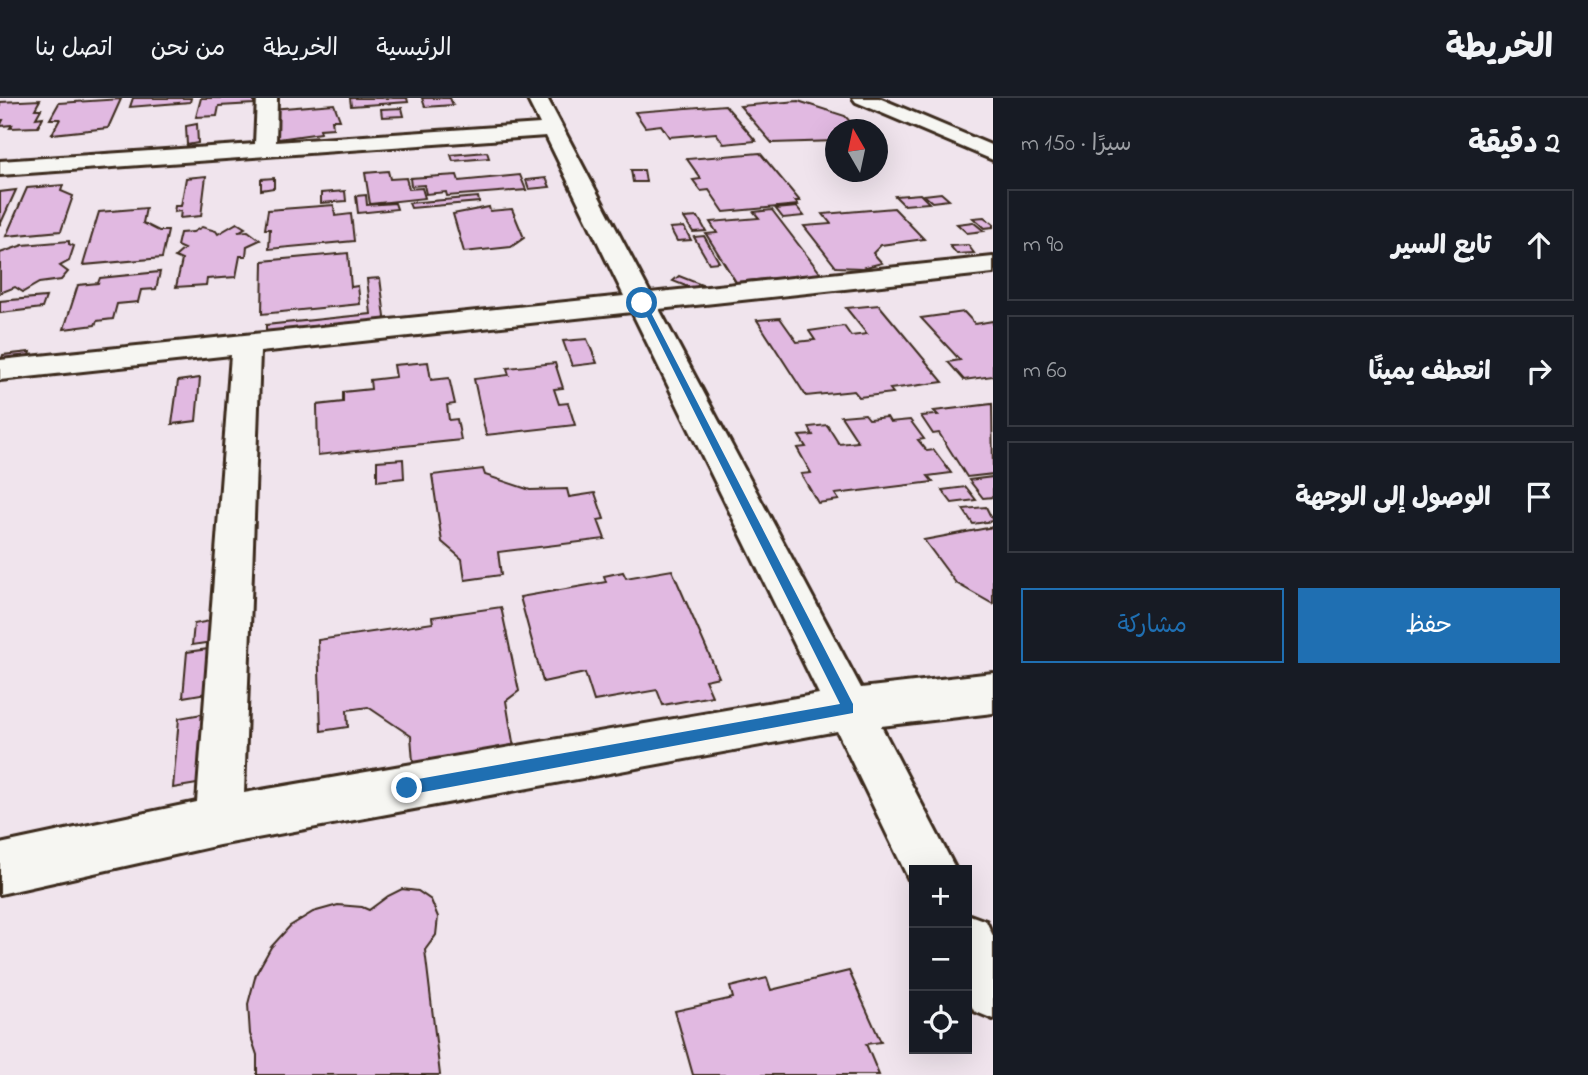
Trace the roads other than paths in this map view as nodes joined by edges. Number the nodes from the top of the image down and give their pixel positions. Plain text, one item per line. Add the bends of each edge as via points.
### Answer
1 (267, 98) edge
2 (537, 98) edge
3 (863, 98) edge
4 (553, 129) junction
5 (265, 150) junction
6 (993, 154) edge
7 (0, 168) edge
8 (993, 265) edge
9 (642, 303) junction
10 (246, 346) junction
11 (0, 370) edge
12 (993, 693) edge
13 (849, 709) junction
14 (219, 821) junction
15 (928, 865) edge
16 (0, 869) edge
17 (972, 950) edge
18 (993, 992) edge

1 - 5 street
2 - 4 street
3 - 6 street
4 - 5 street
4 - 9 street
5 - 7 street
8 - 9 street
9 - 10 street
9 - 13 street
10 - 11 street
10 - 14 street
12 - 13 street
13 - 14 street
13 - 15 street
14 - 16 street
17 - 18 street

